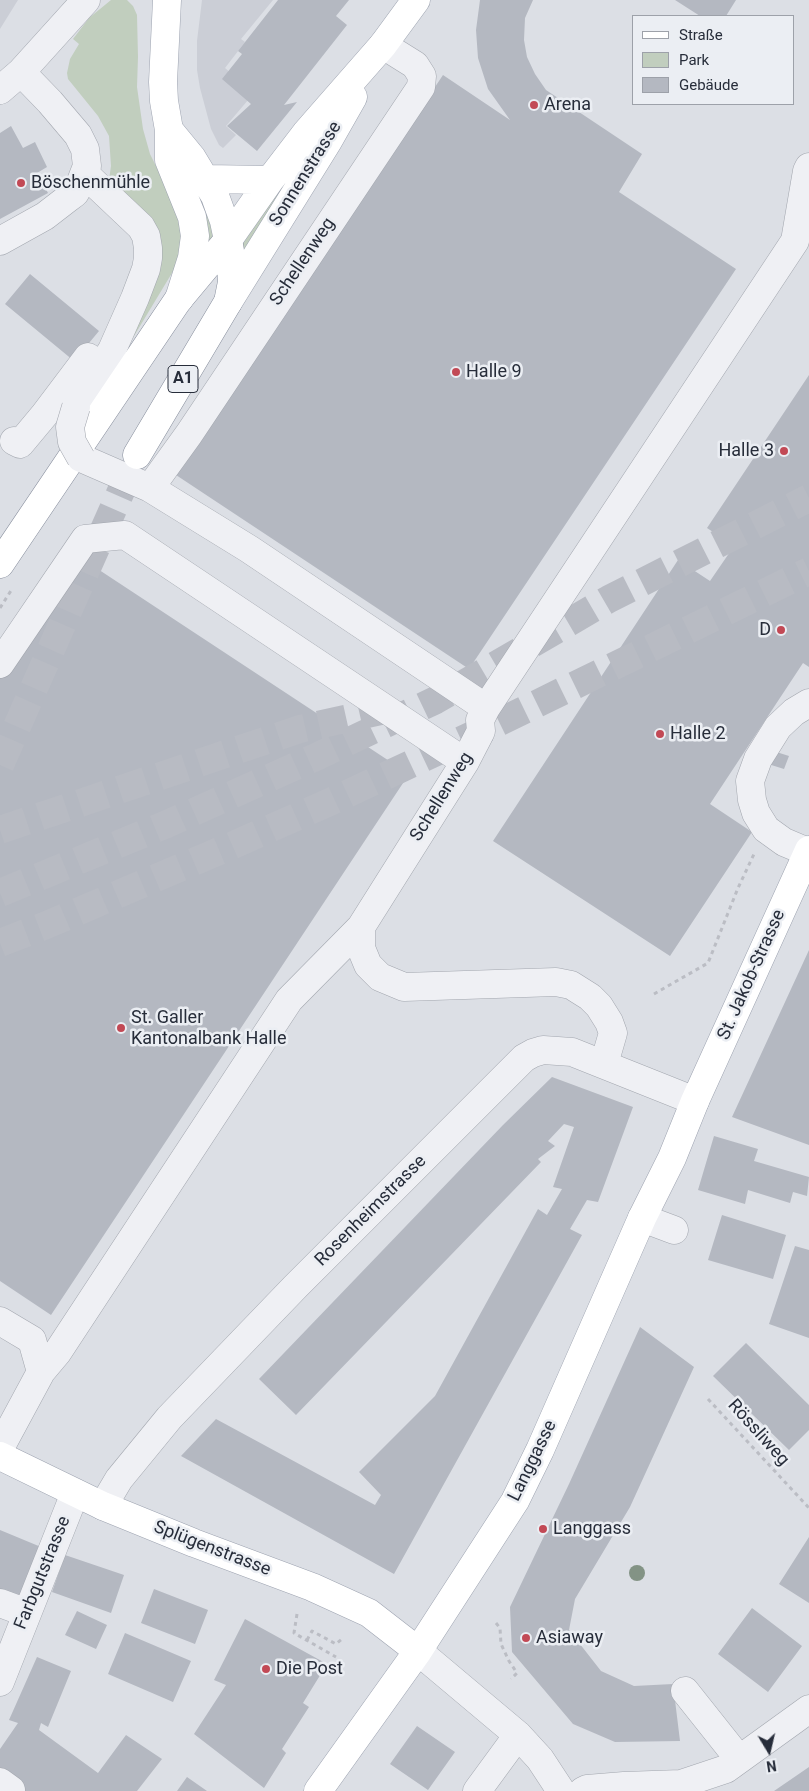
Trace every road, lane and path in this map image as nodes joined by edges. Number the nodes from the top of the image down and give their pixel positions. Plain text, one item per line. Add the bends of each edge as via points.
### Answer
1 (86, 0) edge
2 (167, 0) edge
3 (416, 0) edge
4 (383, 46) junction
5 (21, 72) junction
6 (0, 90) edge
7 (169, 130) junction
8 (809, 167) edge
9 (85, 174) junction
10 (205, 180) junction
11 (270, 180) junction
12 (18, 239) edge
13 (228, 240) junction
14 (178, 300) junction
15 (228, 302) junction
16 (118, 337) junction
17 (14, 441) dead end
18 (137, 455) tunnel mouth
19 (150, 488) junction
20 (0, 564) edge
21 (0, 664) edge
22 (809, 703) edge
23 (486, 708) junction
24 (466, 762) junction
25 (766, 829) junction
26 (808, 851) edge
27 (361, 926) junction
28 (654, 994) dead end
29 (604, 1064) junction
30 (695, 1101) junction
31 (642, 1218) junction
32 (674, 1230) dead end
33 (0, 1321) edge
34 (41, 1372) junction
35 (708, 1398) dead end
36 (0, 1448) edge
37 (0, 1456) edge
38 (74, 1493) junction
39 (104, 1506) junction
40 (809, 1508) edge
41 (0, 1603) edge
42 (27, 1613) junction
43 (297, 1614) dead end
44 (496, 1623) dead end
45 (342, 1639) dead end
46 (307, 1640) junction
47 (418, 1651) junction
48 (336, 1658) dead end
49 (511, 1679) dead end
50 (0, 1682) edge
51 (685, 1691) dead end
52 (809, 1709) edge
53 (518, 1734) junction
54 (739, 1759) junction
55 (318, 1791) edge
56 (477, 1791) edge
57 (561, 1791) edge
58 (584, 1791) edge

1 - 5 street
2 - 7 main road via 163,82
3 - 4 main road, Sonnenstrasse
4 - 11 main road, Sonnenstrasse via 306,133
4 - 15 main road, Sonnenstrasse
4 - 19 street, Schellenweg via 415,65 422,76 421,87
5 - 6 street
5 - 9 street via 83,142
7 - 10 main road
7 - 14 main road via 169,160 192,217 195,236 192,258
8 - 23 street via 795,241
9 - 12 street via 75,193 76,206 45,216
9 - 16 street via 137,223 146,236 146,269
10 - 11 main road
10 - 13 main road via 215,196
11 - 13 main road, Sonnenstrasse
13 - 14 main road, Sonnenstrasse
13 - 15 main road, A1 via 232,282
14 - 20 main road
15 - 18 main road, A1
16 - 17 street via 95,347 46,414 20,444
16 - 19 street, bridge via 76,406 70,427 72,442 81,458
19 - 23 street via 249,548
21 - 24 street via 85,539 125,535
22 - 25 street via 778,727 758,759 750,781 756,813
23 - 24 street, Schellenweg via 480,720 481,732
24 - 27 street, Schellenweg
25 - 26 street via 784,842
25 - 28 path via 708,963
26 - 30 main road, St. Jakob-Strasse
27 - 29 street via 361,948 368,965 380,977 404,987 571,984 599,1006 609,1022 613,1033
27 - 34 street, Schellenweg via 289,1000 58,1353
29 - 30 street, Rosenheimstrasse
29 - 39 street, Rosenheimstrasse via 572,1052 543,1050 524,1058 294,1287 169,1418 119,1479
30 - 31 main road, Langgasse via 672,1158
31 - 32 street
31 - 47 main road, Langgasse via 515,1501
33 - 34 street via 32,1340
34 - 36 street, Schellenweg
35 - 40 path, Rössliweg
37 - 38 main road, Splügenstrasse
38 - 39 main road, Splügenstrasse
38 - 42 street, Farbgutstrasse
39 - 47 main road, Splügenstrasse via 312,1587 369,1613
41 - 42 street
42 - 50 street, Farbgutstrasse
43 - 46 path via 294,1633
44 - 49 path via 500,1628 501,1644 518,1673
45 - 46 path via 336,1644 312,1631
46 - 48 path
47 - 53 street
47 - 55 main road, Langgasse
51 - 54 street
52 - 54 street
53 - 56 street
53 - 57 street via 540,1759
54 - 58 street via 726,1769 681,1784

